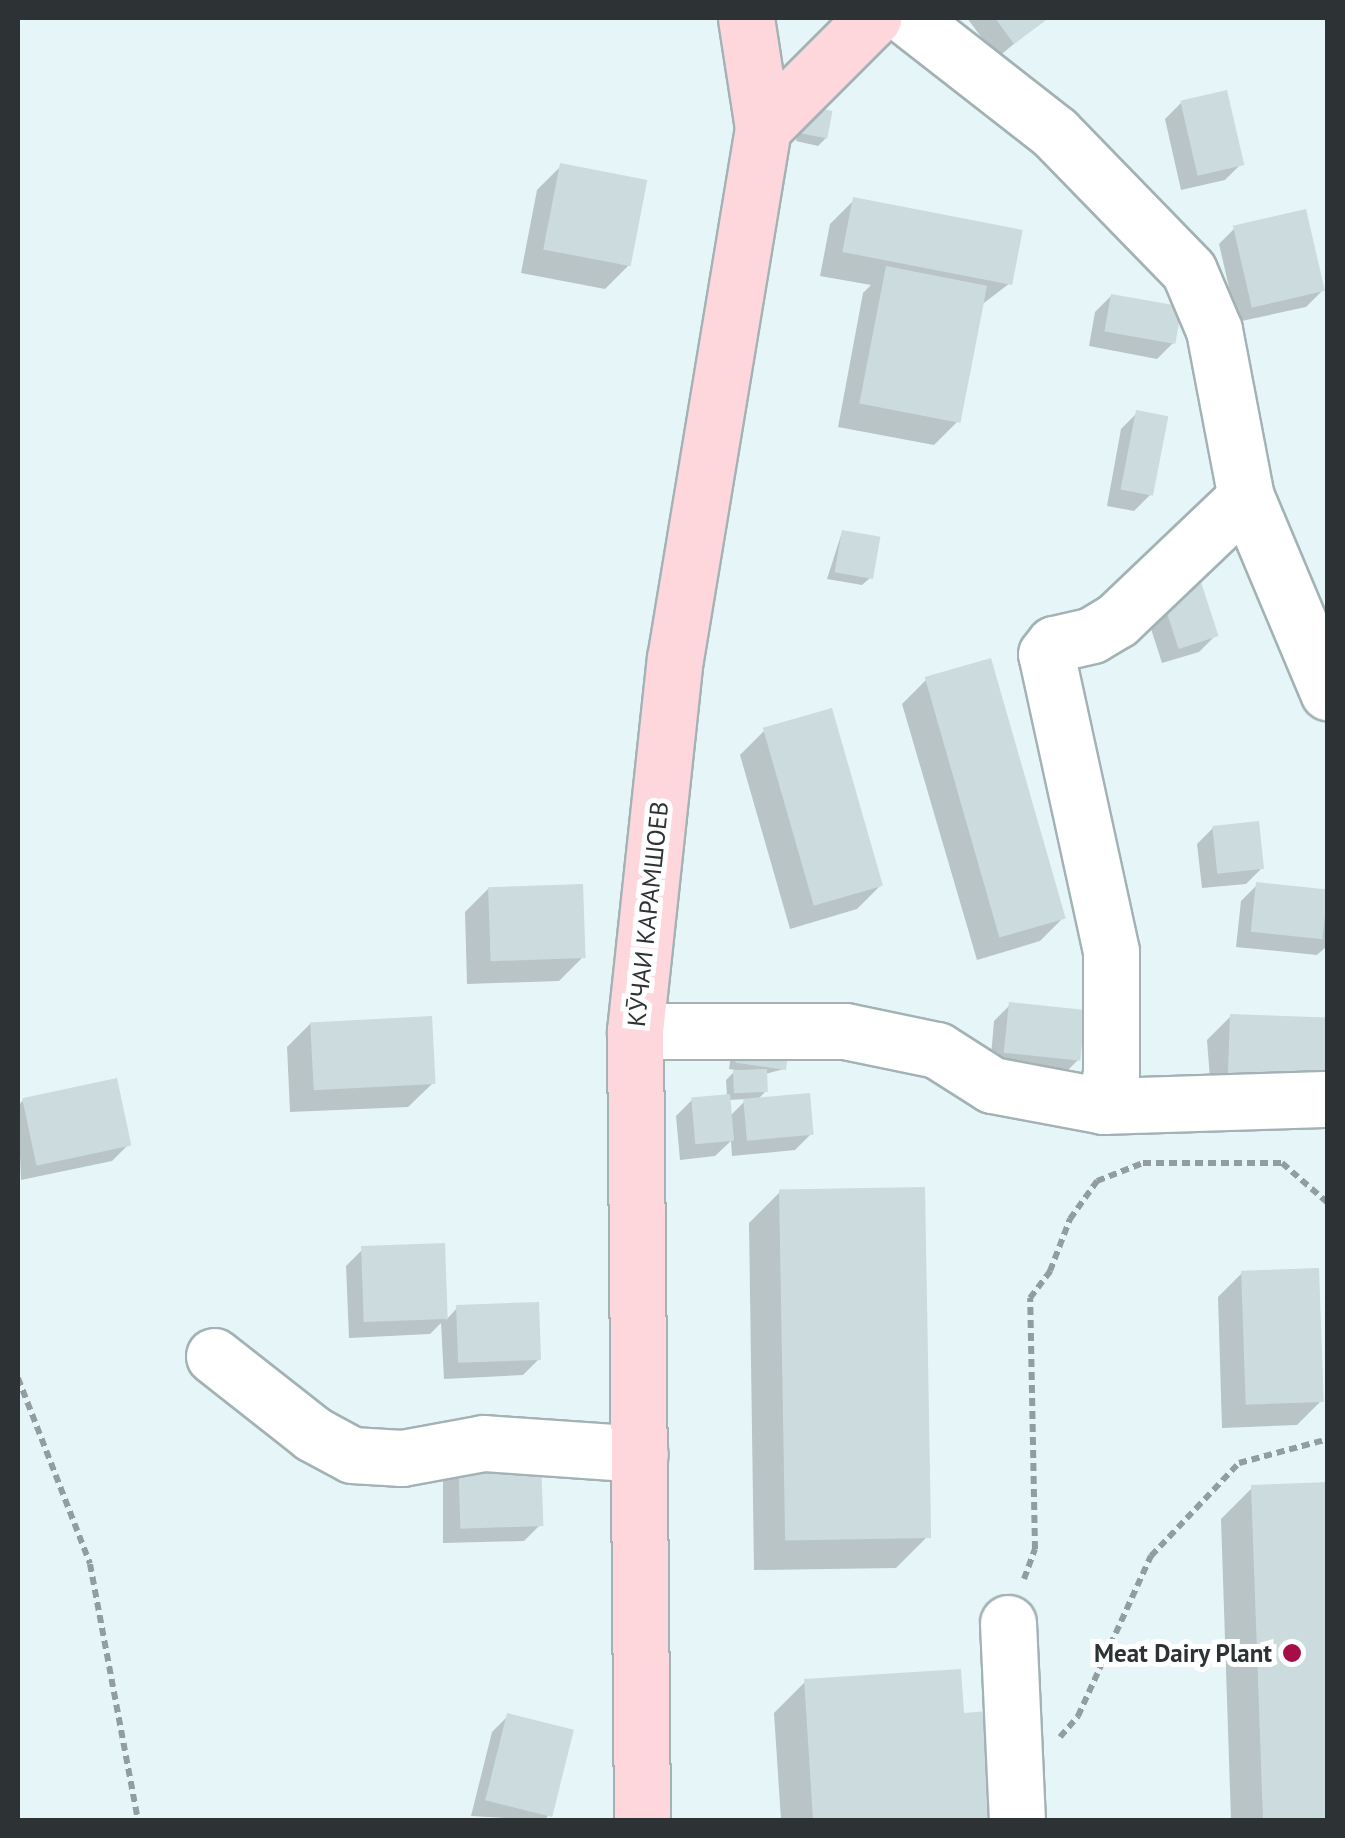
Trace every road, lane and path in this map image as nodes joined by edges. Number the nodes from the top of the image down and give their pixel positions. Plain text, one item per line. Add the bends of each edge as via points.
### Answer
1 (746, 18) edge
2 (873, 18) edge
3 (908, 18) edge
4 (763, 128) junction
5 (1246, 497) junction
6 (1328, 692) edge
7 (635, 1031) junction
8 (1328, 1099) edge
9 (1104, 1106) junction
10 (1328, 1203) edge
11 (214, 1356) dead end
12 (18, 1378) edge
13 (1328, 1439) edge
14 (640, 1454) junction
15 (1008, 1623) joint
16 (1016, 1805) edge
17 (138, 1820) edge
18 (642, 1820) edge

1 - 4 main road, КӮЧАИ КАРАМШОЕВ
2 - 4 main road
3 - 5 street via 1055,133 1188,271 1214,330
4 - 7 main road, КӮЧАИ КАРАМШОЕВ via 675,659
5 - 6 street
5 - 9 street via 1117,620 1092,635 1054,644 1046,654 1110,951
7 - 9 street via 845,1031 937,1050 992,1086
7 - 14 main road, КӮЧАИ КАРАМШОЕВ
8 - 9 street
10 - 15 path via 1282,1163 1143,1163 1097,1181 1030,1298 1035,1550
11 - 14 street via 313,1434 352,1454 402,1458 484,1443
12 - 17 path via 90,1564
13 - 16 path via 1238,1463 1151,1556 1078,1716
14 - 18 main road, КӮЧАИ КАРАМШОЕВ
15 - 16 street

